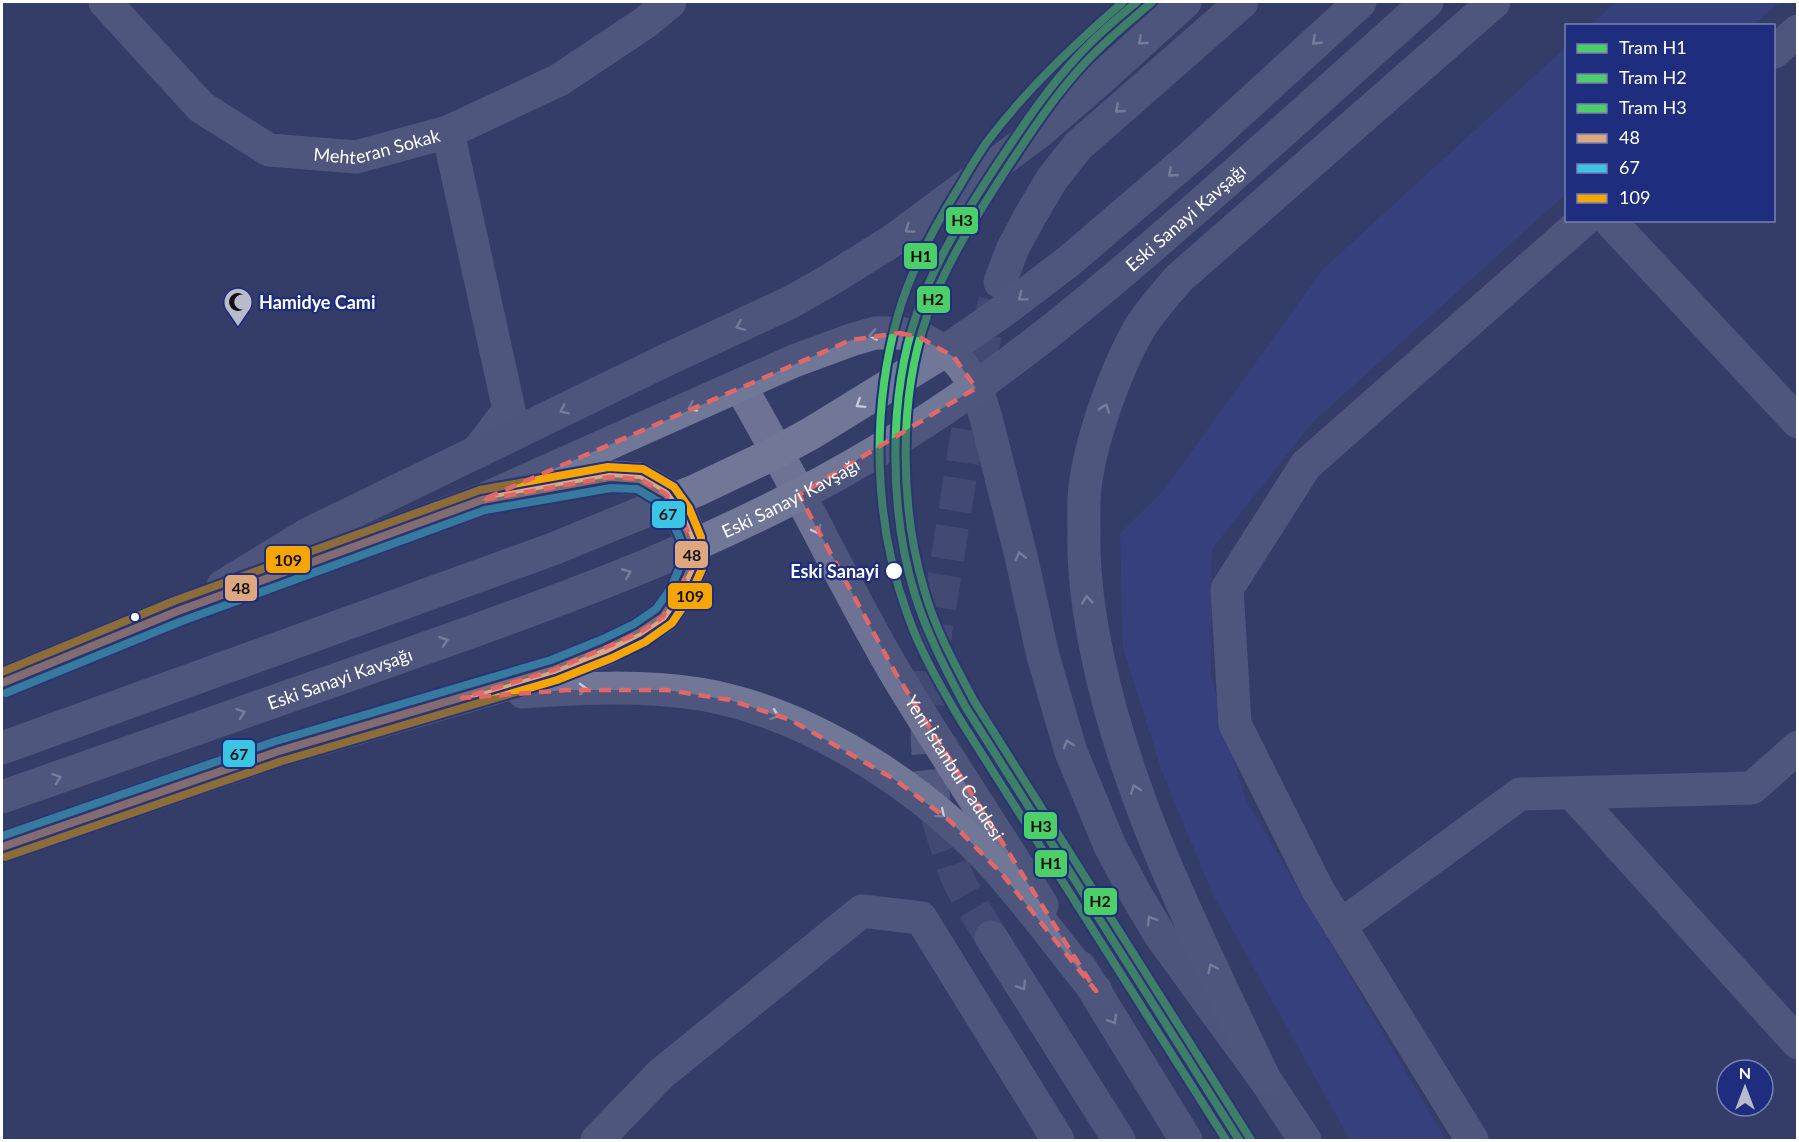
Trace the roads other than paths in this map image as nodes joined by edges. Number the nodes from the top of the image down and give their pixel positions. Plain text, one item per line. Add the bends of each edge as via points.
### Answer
1 (105, 2) edge
2 (670, 2) edge
3 (1185, 2) edge
4 (1242, 2) edge
5 (1360, 2) edge
6 (1427, 2) edge
7 (1494, 2) edge
8 (1797, 31) edge
9 (1775, 50) edge
10 (448, 132) junction
11 (1582, 222) edge
12 (1611, 222) edge
13 (1000, 282) tunnel mouth
14 (963, 367) joint
15 (740, 386) junction
16 (1795, 414) edge
17 (477, 452) junction
18 (482, 500) junction
19 (178, 611) junction
20 (2, 683) edge
21 (462, 698) junction
22 (1797, 747) edge
23 (2, 748) edge
24 (1572, 793) junction
25 (2, 797) edge
26 (2, 847) edge
27 (1340, 926) junction
28 (991, 937) tunnel mouth
29 (1095, 991) junction
30 (1797, 1043) edge
31 (1264, 1078) junction
32 (597, 1140) edge
33 (1058, 1140) edge
34 (1119, 1140) edge
35 (1186, 1140) edge
36 (1305, 1140) edge
37 (1472, 1140) edge

1 - 10 street, Mehteran Sokak via 201,107 269,150 356,157
2 - 10 street, Mehteran Sokak via 559,80
3 -> 17 main road via 1039,132 892,241 791,302
4 -> 13 main road via 1078,146 1029,218
5 -> 23 highway, bridge via 1195,153 1069,261 953,346 810,434 697,490 553,549
25 -> 6 highway, Eski Sanayi Kavşağı, bridge via 622,575 793,498 871,455 979,386 1098,293
31 -> 7 highway via 1147,822 1104,688 1089,615 1083,556 1085,488 1096,434 1139,328 1178,279
8 - 9 street
10 - 17 street via 509,410
11 - 27 street via 1306,465 1227,588 1235,724
12 - 16 street
14 -> 15 highway via 954,357 921,338 875,333 823,350
31 -> 14 main road via 1160,935 1110,846 1090,801 1055,701 986,418 978,392
15 -> 18 highway
15 -> 29 main road, Yeni İstanbul Caddesi via 896,674
17 - 19 main road via 308,534
18 - 19 highway
18 - 21 highway via 610,477 640,479 666,494 681,513 691,539 692,566 681,593 663,617 639,633 554,670
19 - 20 highway
21 - 26 highway via 279,751
21 -> 29 highway via 567,690 667,690 730,700 823,735 924,799 949,820 1002,874
22 - 24 street via 1752,788
24 - 27 street via 1520,794
24 - 30 street
27 - 37 street
28 -> 34 main road
29 -> 35 main road, Yeni İstanbul Caddesi
31 - 36 main road
32 - 33 street via 662,1073 862,911 921,918

